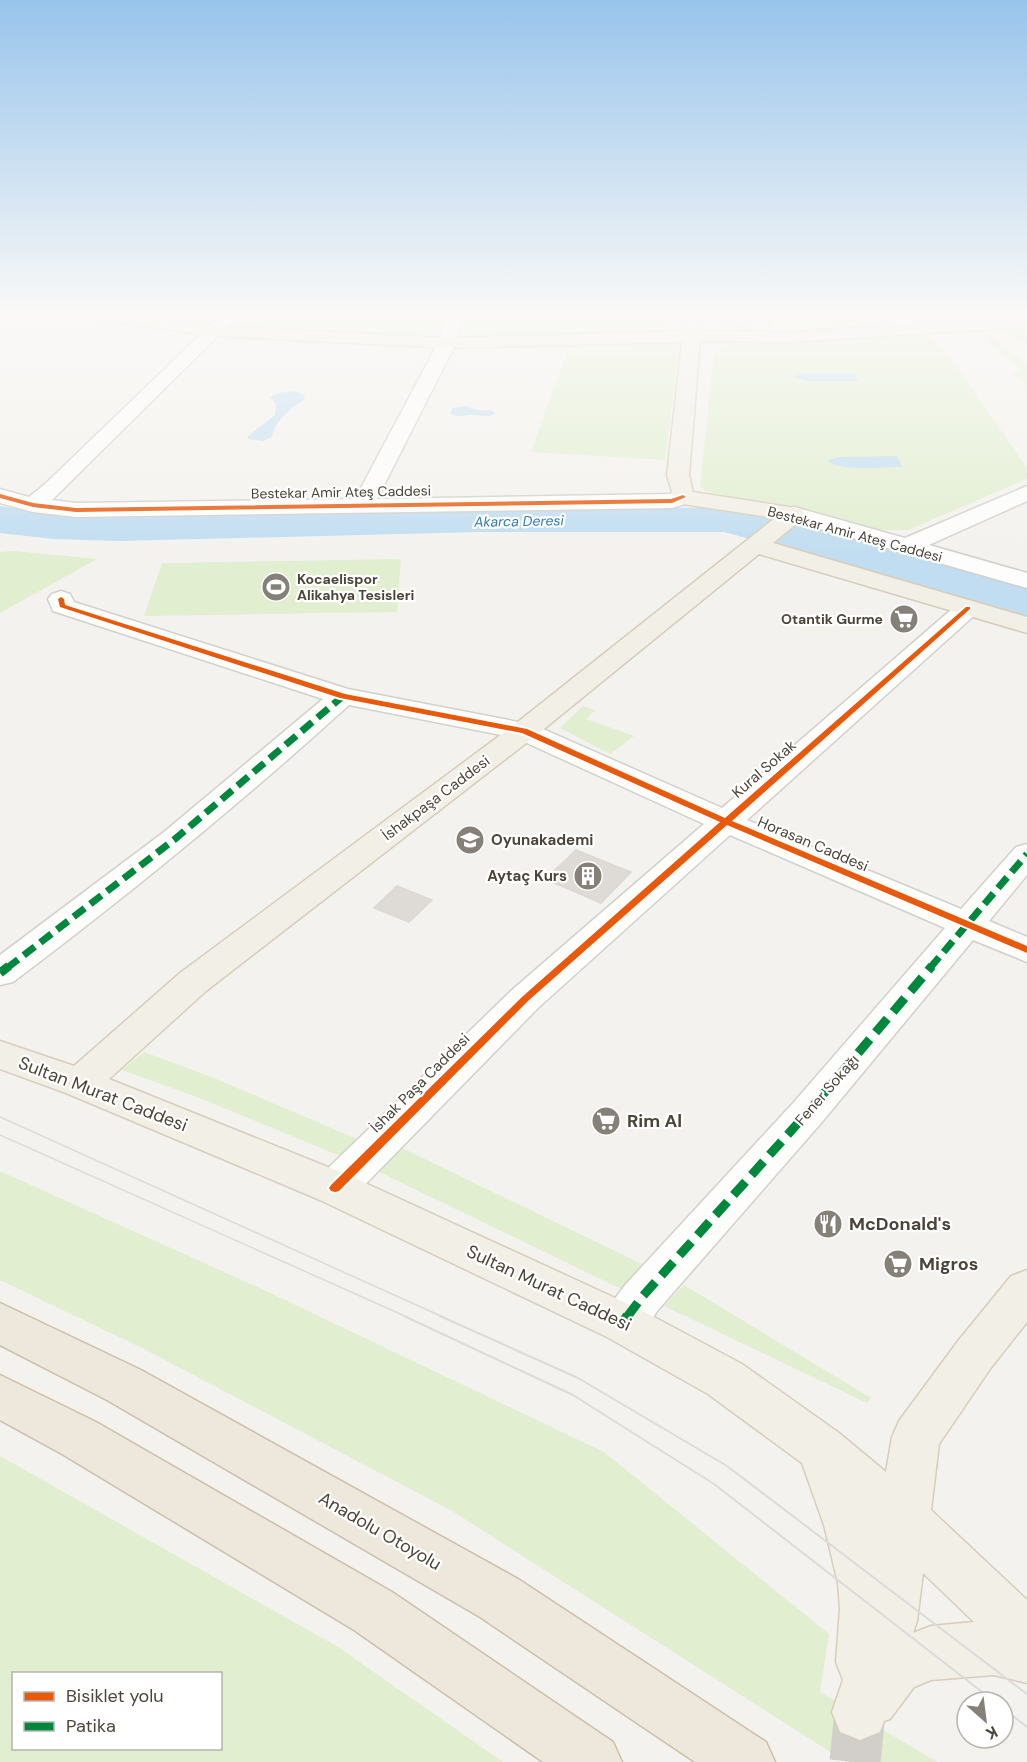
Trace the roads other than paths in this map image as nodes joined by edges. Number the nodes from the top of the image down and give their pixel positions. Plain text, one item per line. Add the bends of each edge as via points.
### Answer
1 (151, 392) edge
2 (421, 392) edge
3 (686, 392) edge
4 (1027, 493) edge
5 (0, 496) edge
6 (683, 497) junction
7 (33, 505) junction
8 (363, 505) junction
9 (790, 517) junction
10 (759, 543) junction
11 (905, 547) junction
12 (1027, 581) edge
13 (61, 598) dead end
14 (968, 608) junction
15 (1027, 625) edge
16 (343, 696) junction
17 (524, 731) junction
18 (726, 822) junction
19 (1027, 854) edge
20 (967, 926) junction
21 (1027, 950) edge
22 (0, 973) edge
23 (525, 999) joint
24 (0, 1055) edge
25 (80, 1083) junction
26 (335, 1188) junction
27 (1027, 1289) edge
28 (0, 1323) edge
29 (624, 1323) junction
30 (0, 1396) edge
31 (822, 1449) junction
32 (904, 1519) junction
33 (1027, 1637) edge
34 (1027, 1656) edge
35 (860, 1712) junction
36 (592, 1762) edge
37 (746, 1762) edge

1 - 7 street
2 - 8 street
3 - 6 main road via 678,475
4 - 11 street
5 - 7 street, Bestekar Amir Ateş Caddesi
6 - 8 street, Bestekar Amir Ateş Caddesi via 672,501
6 - 9 main road, Bestekar Amir Ateş Caddesi
7 - 8 street, Bestekar Amir Ateş Caddesi via 76,510
9 - 10 main road, İshakpaşa Caddesi
9 - 11 street, Bestekar Amir Ateş Caddesi
10 - 14 main road
10 - 17 main road, İshakpaşa Caddesi
11 - 12 street, Bestekar Amir Ateş Caddesi
13 - 16 street, Horasan Caddesi via 62,606
14 - 15 main road
14 - 18 street, Kural Sokak
16 - 17 street, Horasan Caddesi
16 - 22 street via 263,768 98,902
17 - 18 street, Horasan Caddesi
17 - 25 main road, İshakpaşa Caddesi via 193,982
18 - 20 street, Horasan Caddesi
18 - 23 street, Kural Sokak
19 - 20 street, Fener Sokağı
20 - 21 street, Horasan Caddesi
20 - 29 street, Fener Sokağı via 642,1297
23 - 26 street, İshak Paşa Caddesi
24 - 25 main road, Sultan Murat Caddesi
25 - 26 main road, Sultan Murat Caddesi
26 - 29 main road, Sultan Murat Caddesi
27 - 32 main road via 916,1437
28 - 37 highway, Anadolu Otoyolu via 124,1385 499,1598
29 - 31 main road, Sultan Murat Caddesi via 725,1379
30 - 36 highway via 79,1438 373,1611
31 - 32 main road, Sultan Murat Caddesi
31 - 35 main road via 859,1560 867,1603
32 - 33 main road, Sultan Murat Caddesi
32 - 35 main road via 890,1621
34 - 35 main road via 994,1648 931,1653 895,1668

